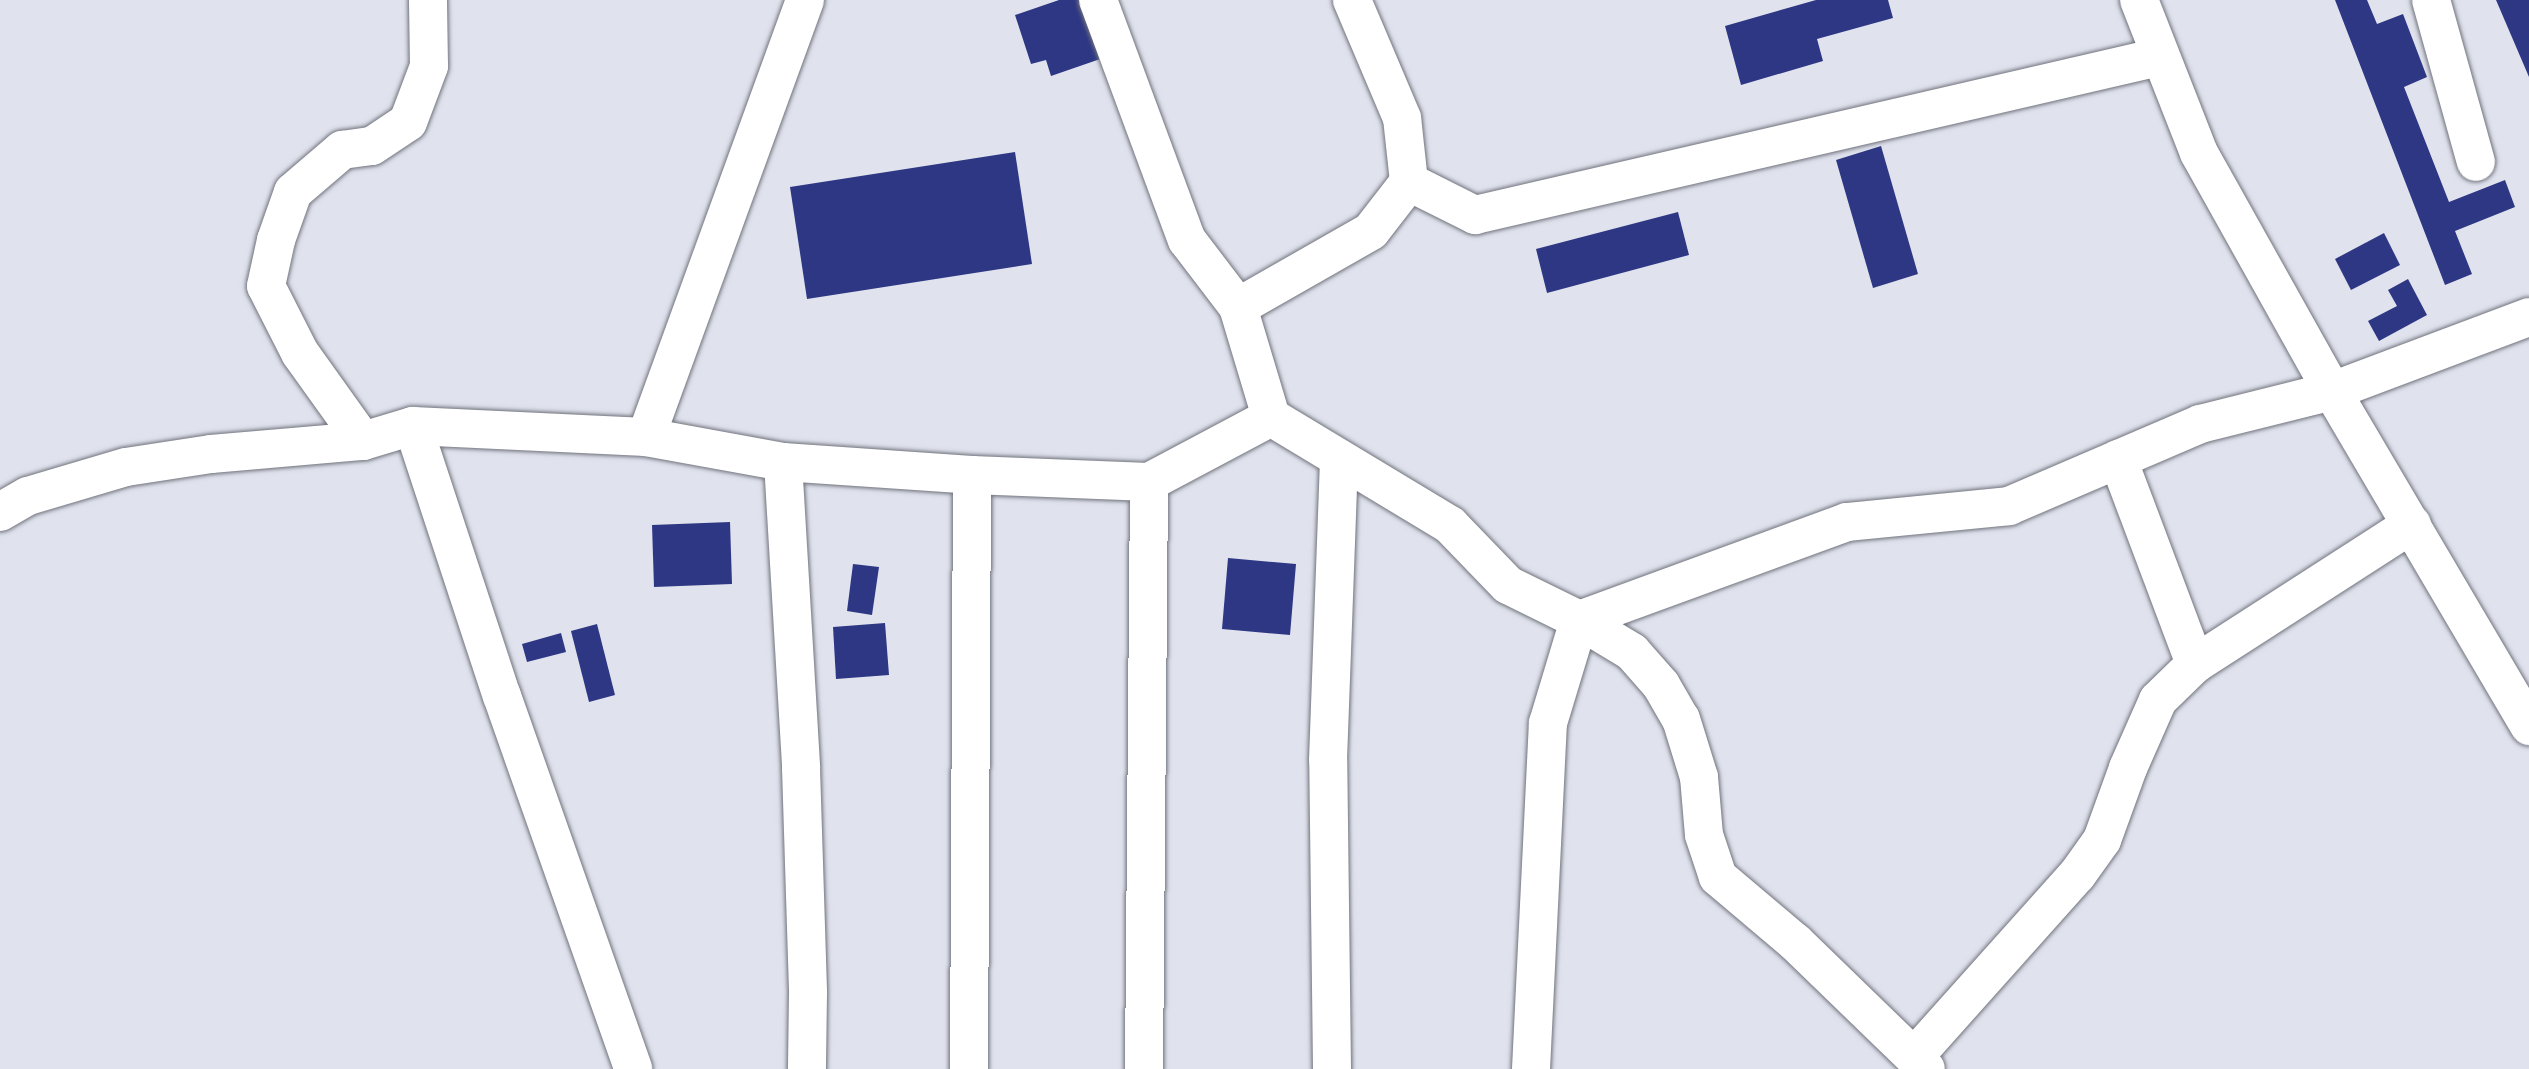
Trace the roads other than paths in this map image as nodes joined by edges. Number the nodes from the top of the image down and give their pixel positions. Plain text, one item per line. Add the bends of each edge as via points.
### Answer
1 (428, 0) edge
2 (805, 0) edge
3 (1098, 0) edge
4 (1352, 0) edge
5 (2139, 0) edge
6 (2431, 0) edge
7 (2159, 57) junction
8 (2476, 162) dead end
9 (1409, 182) junction
10 (1238, 307) junction
11 (2529, 317) edge
12 (2332, 391) junction
13 (1271, 417) junction
14 (413, 426) junction
15 (646, 437) junction
16 (363, 441) junction
17 (1339, 459) junction
18 (2118, 459) junction
19 (783, 462) junction
20 (972, 475) junction
21 (1149, 482) junction
22 (0, 512) edge
23 (2412, 524) junction
24 (1579, 620) junction
25 (2195, 664) junction
26 (2529, 726) edge
27 (1920, 1063) edge
28 (633, 1069) edge
29 (807, 1069) edge
30 (969, 1069) edge
31 (1144, 1069) edge
32 (1332, 1069) edge
33 (1531, 1069) edge

1 - 16 street via 429,66 408,122 372,146 342,150 293,192 266,286 300,353
2 - 15 street
3 - 10 street via 1188,240
4 - 9 street via 1402,118
5 - 7 street
6 - 8 street
7 - 9 street via 1475,215
7 - 12 street via 2199,153
9 - 10 street via 1371,231
10 - 13 street
11 - 12 street
12 - 18 street via 2200,424
12 - 23 street
13 - 17 street
13 - 21 street
14 - 15 street
14 - 16 street
14 - 28 street
15 - 19 street
16 - 22 street via 211,454 126,467 28,496
17 - 24 street via 1450,525 1508,585
17 - 32 street via 1328,760
18 - 24 street via 2009,506 1847,522
18 - 25 street
19 - 20 street
19 - 29 street via 801,768
20 - 21 street
20 - 30 street
21 - 31 street
23 - 25 street
23 - 26 street
24 - 27 street via 1632,652 1661,685 1681,719 1699,777 1704,835 1718,877 1795,942
24 - 33 street via 1548,723
25 - 27 street via 2158,700 2102,841

